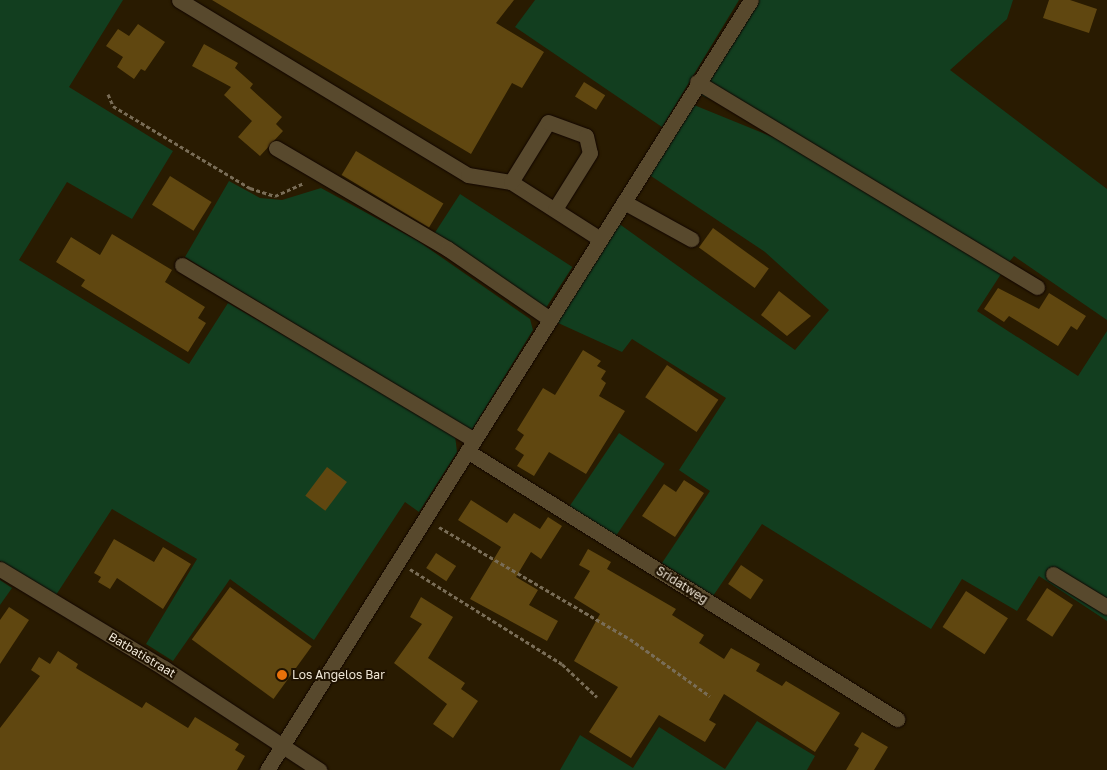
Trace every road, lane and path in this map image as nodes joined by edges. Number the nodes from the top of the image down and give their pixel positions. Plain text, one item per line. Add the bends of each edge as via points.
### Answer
1 (179, 0) edge
2 (751, 0) edge
3 (698, 82) junction
4 (108, 94) dead end
5 (276, 148) dead end
6 (315, 172) junction
7 (511, 182) junction
8 (624, 202) junction
9 (555, 209) junction
10 (600, 239) junction
11 (691, 239) dead end
12 (182, 266) dead end
13 (1037, 287) dead end
14 (550, 319) junction
15 (470, 445) junction
16 (425, 519) junction
17 (399, 562) junction
18 (0, 569) edge
19 (1053, 574) dead end
20 (1107, 607) edge
21 (710, 696) dead end
22 (597, 697) dead end
23 (897, 719) dead end
24 (283, 745) junction
25 (267, 770) edge
26 (319, 770) edge

1 - 7 street via 468,175
2 - 3 street
3 - 8 street
3 - 13 street
4 - 6 path via 113,106 262,193 284,195
5 - 6 street
6 - 14 street via 448,249
7 - 9 street
7 - 9 street via 548,122 586,136 590,153
8 - 10 street
8 - 11 street
9 - 10 street
10 - 14 street
12 - 15 street, Sridatweg
14 - 15 street
15 - 16 street
15 - 23 street, Sridatweg
16 - 17 street
16 - 21 path via 630,639
17 - 22 path via 562,664
17 - 24 street
18 - 24 street, Batbatistraat
19 - 20 street
24 - 25 street
24 - 26 street, Batbatistraat

